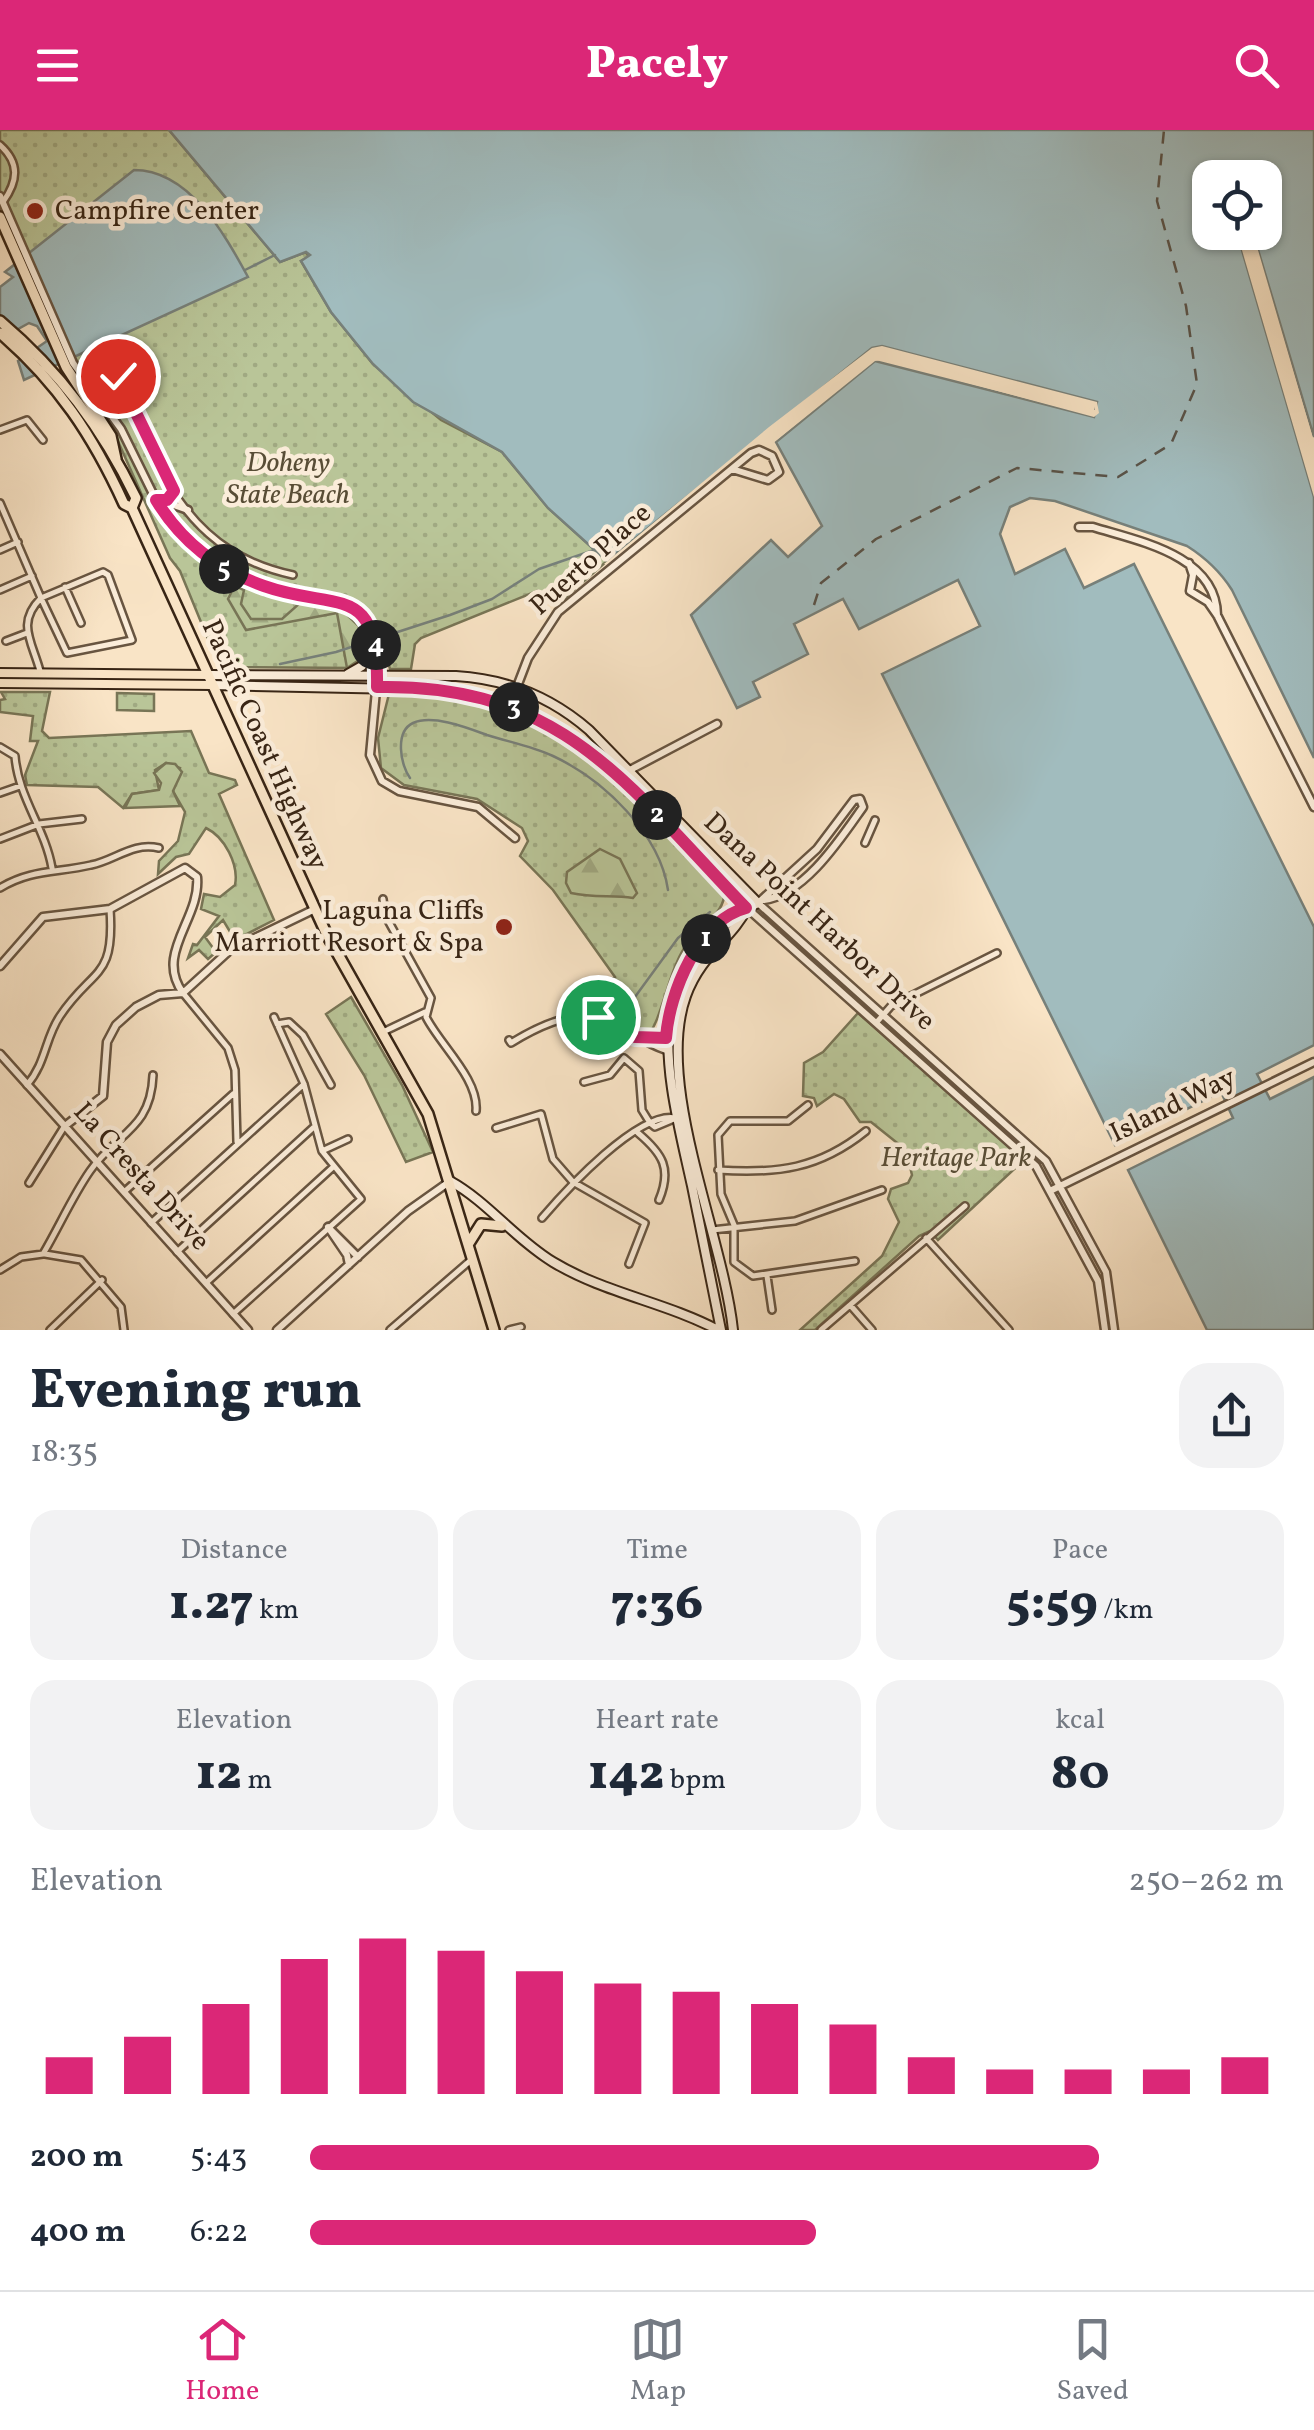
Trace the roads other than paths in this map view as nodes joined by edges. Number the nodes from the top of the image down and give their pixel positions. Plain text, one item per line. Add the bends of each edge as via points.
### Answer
1 (0, 145) edge
2 (2, 199) edge
3 (0, 217) edge
4 (18, 248) junction
5 (0, 321) edge
6 (0, 333) edge
7 (70, 365) junction
8 (52, 375) junction
9 (118, 376) dead end
10 (0, 430) edge
11 (43, 440) dead end
12 (116, 459) junction
13 (732, 469) junction
14 (174, 491) junction
15 (156, 500) junction
16 (0, 506) edge
17 (132, 508) junction
18 (162, 510) junction
19 (188, 510) junction
20 (1079, 527) dead end
21 (18, 542) junction
22 (0, 550) edge
23 (1189, 563) junction
24 (32, 576) junction
25 (294, 576) dead end
26 (255, 582) junction
27 (65, 587) junction
28 (0, 590) edge
29 (41, 598) junction
30 (340, 601) junction
31 (1218, 615) junction
32 (80, 623) dead end
33 (27, 633) junction
34 (6, 641) dead end
35 (376, 643) junction
36 (0, 672) edge
37 (40, 672) junction
38 (344, 676) junction
39 (377, 676) junction
40 (210, 680) junction
41 (0, 683) edge
42 (377, 687) junction
43 (517, 687) junction
44 (510, 705) junction
45 (717, 724) dead end
46 (0, 747) edge
47 (630, 770) junction
48 (621, 778) junction
49 (20, 786) junction
50 (0, 793) edge
51 (1314, 808) edge
52 (82, 818) dead end
53 (875, 820) dead end
54 (39, 824) junction
55 (516, 838) dead end
56 (0, 839) edge
57 (865, 844) dead end
58 (159, 848) dead end
59 (816, 850) junction
60 (822, 858) junction
61 (52, 868) junction
62 (0, 888) edge
63 (383, 899) dead end
64 (761, 901) junction
65 (314, 908) junction
66 (746, 908) junction
67 (110, 909) junction
68 (997, 953) dead end
69 (0, 966) edge
70 (183, 993) junction
71 (674, 997) junction
72 (425, 1012) junction
73 (883, 1014) junction
74 (680, 1018) junction
75 (876, 1023) junction
76 (383, 1032) junction
77 (635, 1037) junction
78 (666, 1038) junction
79 (509, 1040) dead end
80 (665, 1050) junction
81 (0, 1054) edge
82 (1314, 1062) edge
83 (153, 1075) dead end
84 (584, 1082) dead end
85 (304, 1084) junction
86 (27, 1085) junction
87 (331, 1085) dead end
88 (235, 1092) junction
89 (808, 1105) dead end
90 (476, 1111) dead end
91 (687, 1116) junction
92 (676, 1118) junction
93 (651, 1122) junction
94 (64, 1126) junction
95 (316, 1126) junction
96 (496, 1128) dead end
97 (866, 1132) dead end
98 (638, 1133) junction
99 (348, 1139) dead end
100 (237, 1142) junction
101 (322, 1150) junction
102 (97, 1163) junction
103 (332, 1168) junction
104 (718, 1170) junction
105 (450, 1181) junction
106 (574, 1182) junction
107 (29, 1184) dead end
108 (1063, 1185) junction
109 (882, 1190) dead end
110 (1052, 1190) junction
111 (124, 1192) junction
112 (658, 1200) dead end
113 (965, 1206) dead end
114 (542, 1218) dead end
115 (151, 1223) junction
116 (734, 1225) junction
117 (502, 1226) junction
118 (328, 1228) junction
119 (712, 1230) junction
120 (701, 1233) junction
121 (926, 1238) junction
122 (468, 1246) junction
123 (178, 1252) junction
124 (44, 1254) junction
125 (358, 1257) junction
126 (472, 1259) junction
127 (855, 1261) dead end
128 (629, 1264) dead end
129 (349, 1265) junction
130 (0, 1270) edge
131 (767, 1276) junction
132 (102, 1280) junction
133 (206, 1283) junction
134 (850, 1305) junction
135 (772, 1310) dead end
136 (234, 1314) junction
137 (521, 1326) dead end
138 (50, 1330) edge
139 (124, 1330) edge
140 (248, 1330) edge
141 (277, 1330) edge
142 (390, 1330) edge
143 (494, 1330) edge
144 (509, 1330) edge
145 (720, 1330) edge
146 (733, 1330) edge
147 (821, 1330) edge
148 (872, 1330) edge
149 (1009, 1330) edge
150 (1105, 1330) edge
151 (1114, 1330) edge

1 - 2 street via 16,169
2 - 4 street
3 - 4 highway
4 - 7 highway
5 - 8 highway, Pacific Coast Highway
6 - 8 highway, Pacific Coast Highway
7 - 12 highway via 111,436
7 - 15 street via 121,429
8 - 12 highway, Pacific Coast Highway
8 - 17 highway, Pacific Coast Highway
9 - 14 street
10 - 11 street via 27,420
12 - 17 highway, Pacific Coast Highway via 136,498
13 - 13 street, Puerto Place via 768,480 779,466 759,450
13 - 43 street, Puerto Place via 558,612
14 - 15 street
14 - 19 street
15 - 18 street
16 - 21 street
17 - 40 highway, Pacific Coast Highway
18 - 19 street via 171,504
18 - 26 street via 202,554
19 - 25 street via 233,556
20 - 23 street
21 - 22 street
21 - 24 street
23 - 31 street
23 - 31 street via 1190,591
24 - 28 street
24 - 29 street
26 - 30 street
26 - 30 street
27 - 29 street
27 - 29 street via 103,572 132,640 67,654
27 - 32 street
29 - 33 street via 26,613
30 - 35 street via 365,619
31 - 51 street
33 - 34 street
33 - 37 street
35 - 38 main road via 362,666
35 - 39 street
36 - 37 main road
37 - 40 main road
38 - 39 main road, Dana Point Harbor Drive
38 - 40 main road, Dana Point Harbor Drive
39 - 42 street
39 - 43 main road, Dana Point Harbor Drive via 470,677
40 - 41 main road
40 - 42 main road, Dana Point Harbor Drive
40 - 65 highway, Pacific Coast Highway
42 - 44 main road, Dana Point Harbor Drive via 457,692
42 - 55 street via 370,751 380,779 400,791 478,807
43 - 44 street, Puerto Place
43 - 47 main road, Dana Point Harbor Drive via 573,716
44 - 48 main road, Dana Point Harbor Drive via 572,736
45 - 47 street
46 - 49 street via 15,756
47 - 48 main road
47 - 64 main road, Dana Point Harbor Drive
48 - 66 main road, Dana Point Harbor Drive
49 - 50 street
49 - 54 street
52 - 54 street
53 - 57 street
54 - 56 street
54 - 61 street
58 - 61 street via 132,848 90,866
59 - 60 street
59 - 60 street via 860,799 862,807
59 - 64 street
60 - 64 street via 796,884
61 - 62 street
63 - 72 street via 385,915 431,998
64 - 66 main road
64 - 73 street, Dana Point Harbor Drive
65 - 70 street via 230,950
65 - 76 highway, Pacific Coast Highway
66 - 71 main road via 709,936
66 - 74 main road via 695,974
66 - 75 street, Dana Point Harbor Drive
67 - 69 street via 43,917
67 - 70 street via 176,870 191,870 198,892 172,962
67 - 86 street via 108,961 60,1016 47,1056
68 - 73 street
70 - 88 street via 228,1048
70 - 94 street via 160,994 116,1025 107,1042 103,1096
71 - 74 main road
71 - 78 main road
72 - 76 street
72 - 90 street via 477,1101
73 - 75 street
73 - 108 street, Dana Point Harbor Drive via 1037,1150
74 - 91 main road
75 - 110 street, Dana Point Harbor Drive via 1029,1158
76 - 105 highway, Pacific Coast Highway via 428,1114
77 - 78 street
77 - 79 street via 608,1020 583,1016
77 - 80 street
78 - 80 main road
80 - 92 main road
81 - 86 street, La Cresta Drive
82 - 108 street, Island Way
83 - 102 street via 142,1118
84 - 93 street via 610,1075 624,1058 639,1072
85 - 87 street via 276,1021 289,1022 302,1036
85 - 95 street
85 - 100 street
86 - 94 street, La Cresta Drive
88 - 100 street
88 - 111 street
89 - 104 street via 788,1121 738,1119 722,1127
91 - 92 street
91 - 119 main road
92 - 93 street
92 - 120 main road
93 - 98 street
94 - 102 street, La Cresta Drive
94 - 107 street
95 - 101 street
95 - 123 street
96 - 106 street via 540,1114 553,1160
97 - 104 street via 826,1159 790,1170
98 - 106 street via 602,1153
98 - 112 street via 661,1152 668,1178
99 - 101 street
100 - 115 street
101 - 103 street
102 - 111 street, La Cresta Drive
102 - 124 street
103 - 118 street via 361,1199
103 - 133 street
104 - 116 street
105 - 117 main road
105 - 122 highway, Pacific Coast Highway
105 - 125 street
106 - 114 street
106 - 128 street via 645,1223
108 - 110 street, Island Way
108 - 151 street, Dana Point Harbor Drive via 1106,1272
109 - 116 street via 795,1221
110 - 150 street, Dana Point Harbor Drive via 1098,1280
111 - 115 street, La Cresta Drive
113 - 121 street
115 - 123 street, La Cresta Drive
116 - 119 street
116 - 131 street via 734,1262 745,1274
117 - 122 highway via 481,1224
117 - 145 main road via 557,1265
118 - 125 street
118 - 129 street
118 - 136 street
119 - 120 street
119 - 146 main road
120 - 145 main road
121 - 134 street
121 - 149 street
122 - 126 highway, Pacific Coast Highway
123 - 133 street, La Cresta Drive
124 - 130 street
124 - 132 street via 81,1260
125 - 129 street
126 - 142 street
126 - 143 highway, Pacific Coast Highway
127 - 131 street
129 - 141 street
131 - 135 street
132 - 138 street
132 - 139 street via 121,1307
133 - 136 street, La Cresta Drive
134 - 147 street
134 - 148 street
136 - 140 street, La Cresta Drive
137 - 144 street

